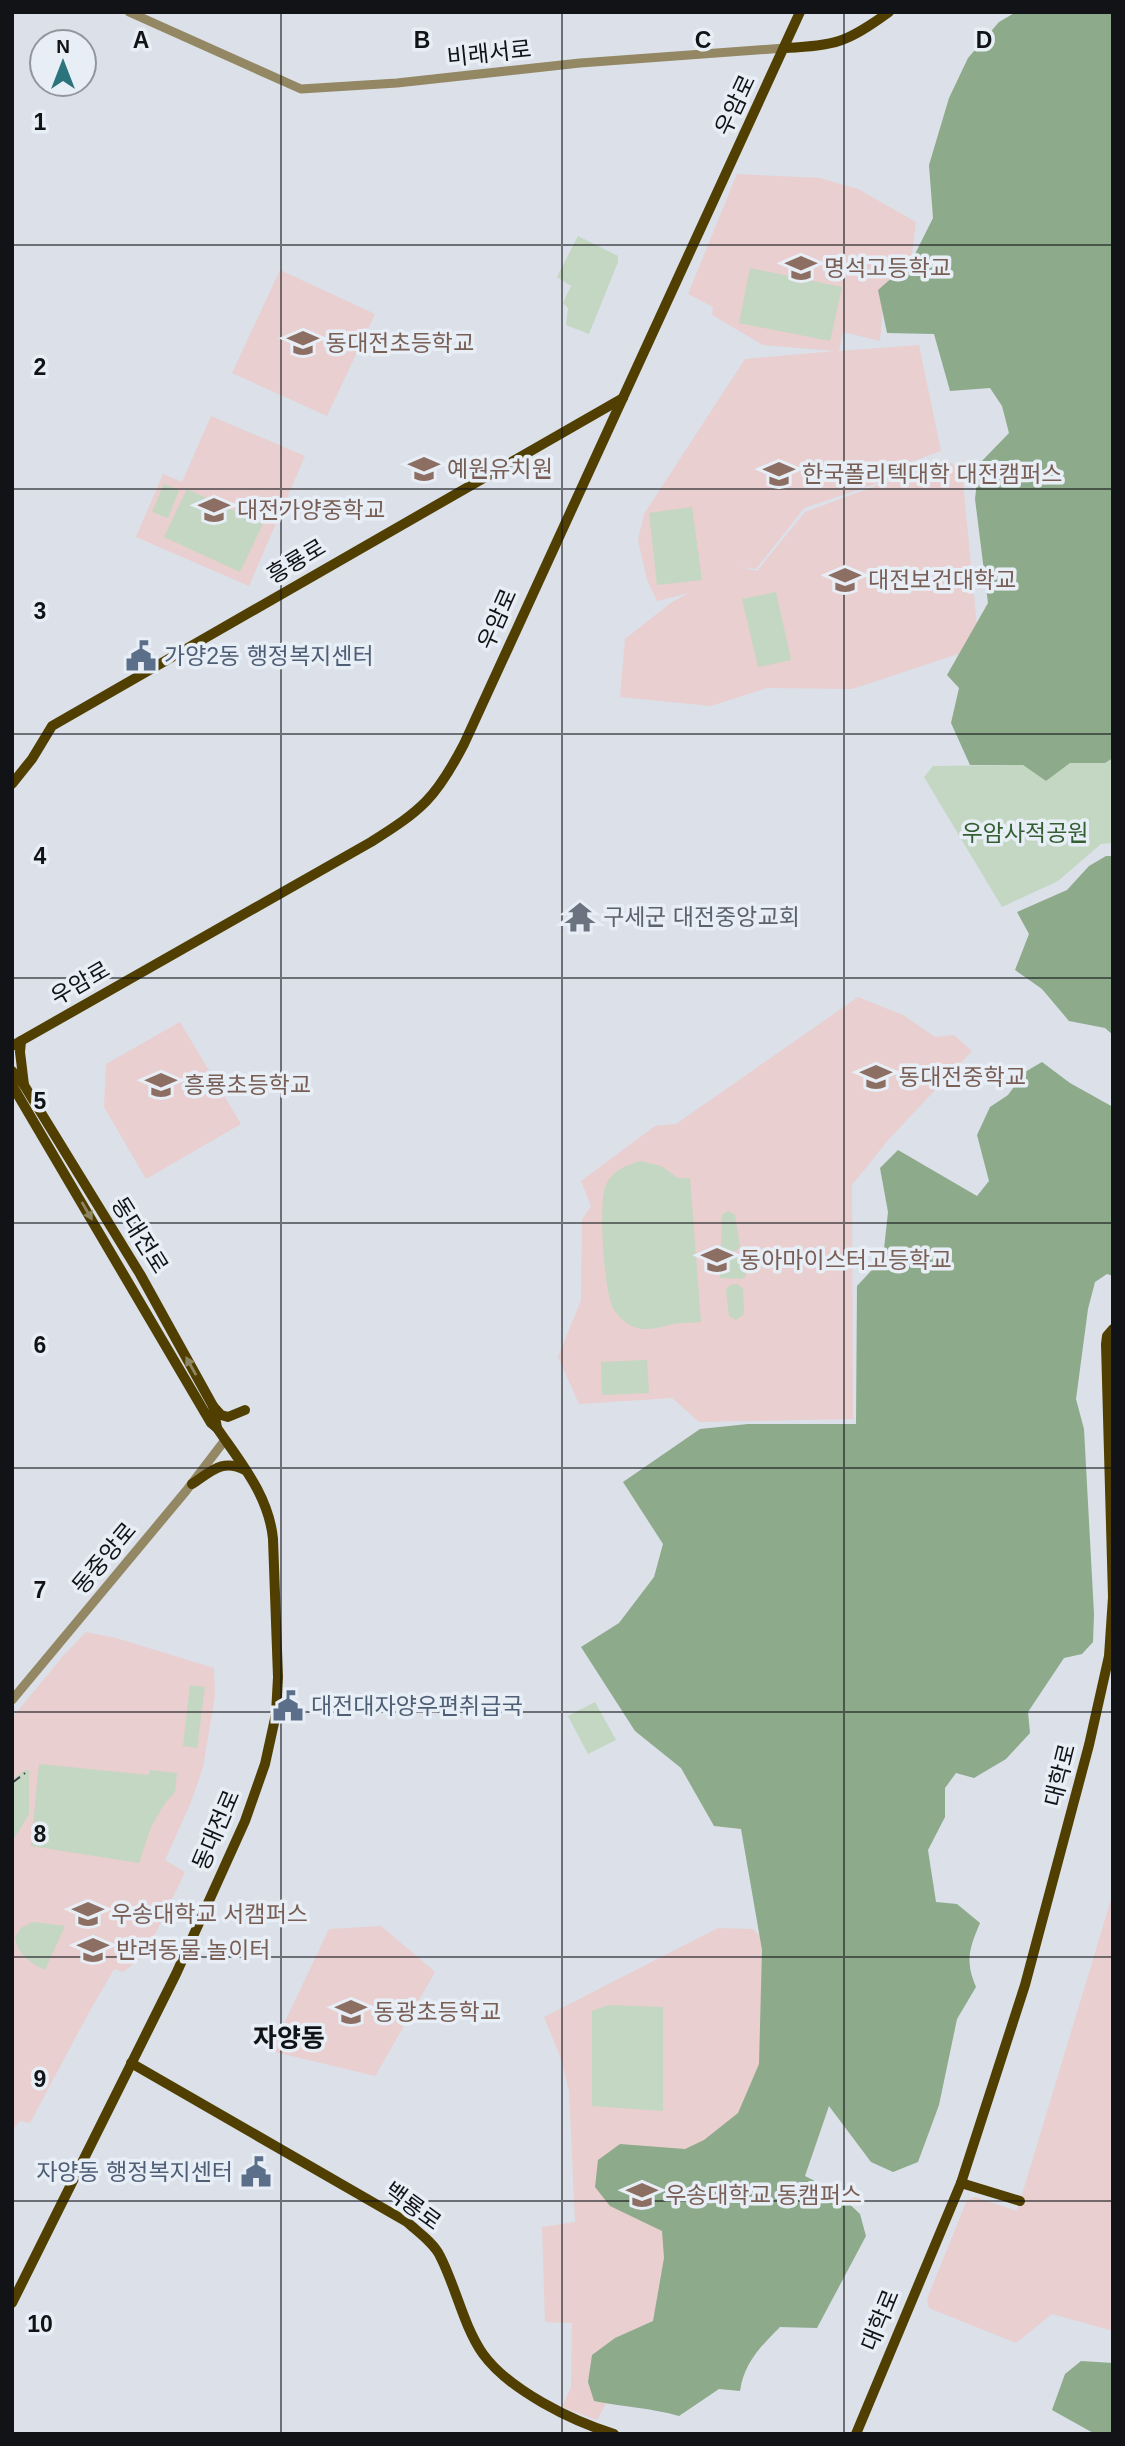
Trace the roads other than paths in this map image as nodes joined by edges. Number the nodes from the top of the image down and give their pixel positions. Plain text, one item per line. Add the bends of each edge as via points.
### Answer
1 (129, 12) edge
2 (800, 12) edge
3 (889, 12) edge
4 (785, 48) junction
5 (623, 398) junction
6 (12, 784) edge
7 (15, 1041) edge
8 (12, 1071) edge
9 (16, 1087) edge
10 (1113, 1329) edge
11 (1113, 1346) edge
12 (1108, 1364) junction
13 (213, 1406) junction
14 (245, 1410) dead end
15 (217, 1428) junction
16 (225, 1440) junction
17 (247, 1471) junction
18 (192, 1484) junction
19 (12, 1700) edge
20 (131, 2063) junction
21 (961, 2183) junction
22 (1020, 2200) dead end
23 (12, 2303) edge
24 (614, 2434) edge
25 (856, 2434) edge

1 - 4 street, 비래서로 via 301,89
2 - 4 main road, 우암로
3 - 4 main road via 841,43
4 - 5 main road, 우암로
5 - 6 main road, 흥룡로 via 52,726
5 - 7 main road, 우암로 via 464,744 428,802 371,842
7 - 9 main road via 20,1052
8 - 9 main road, 동대전로
13 -> 9 main road, 동대전로 via 140,1274
9 -> 15 main road, 동대전로
10 - 12 main road, 대학로 via 1107,1336
11 - 12 main road, 대학로
12 - 21 main road, 대학로 via 1113,1597 1109,1656 1079,1789 1024,1985
13 - 14 main road via 228,1417
13 - 15 main road, 동대전로
15 - 16 main road, 동대전로
16 - 17 main road, 동대전로
16 - 18 street, 동중앙로
17 - 18 main road via 227,1464
17 - 20 main road, 동대전로 via 264,1500 272,1531 278,1677 271,1740 245,1821
18 - 19 street, 동중앙로
20 - 23 main road, 동대전로
20 - 24 main road, 백룡로 via 407,2222 440,2256 483,2353 505,2376 569,2415
21 - 22 main road
21 - 25 main road, 대학로

